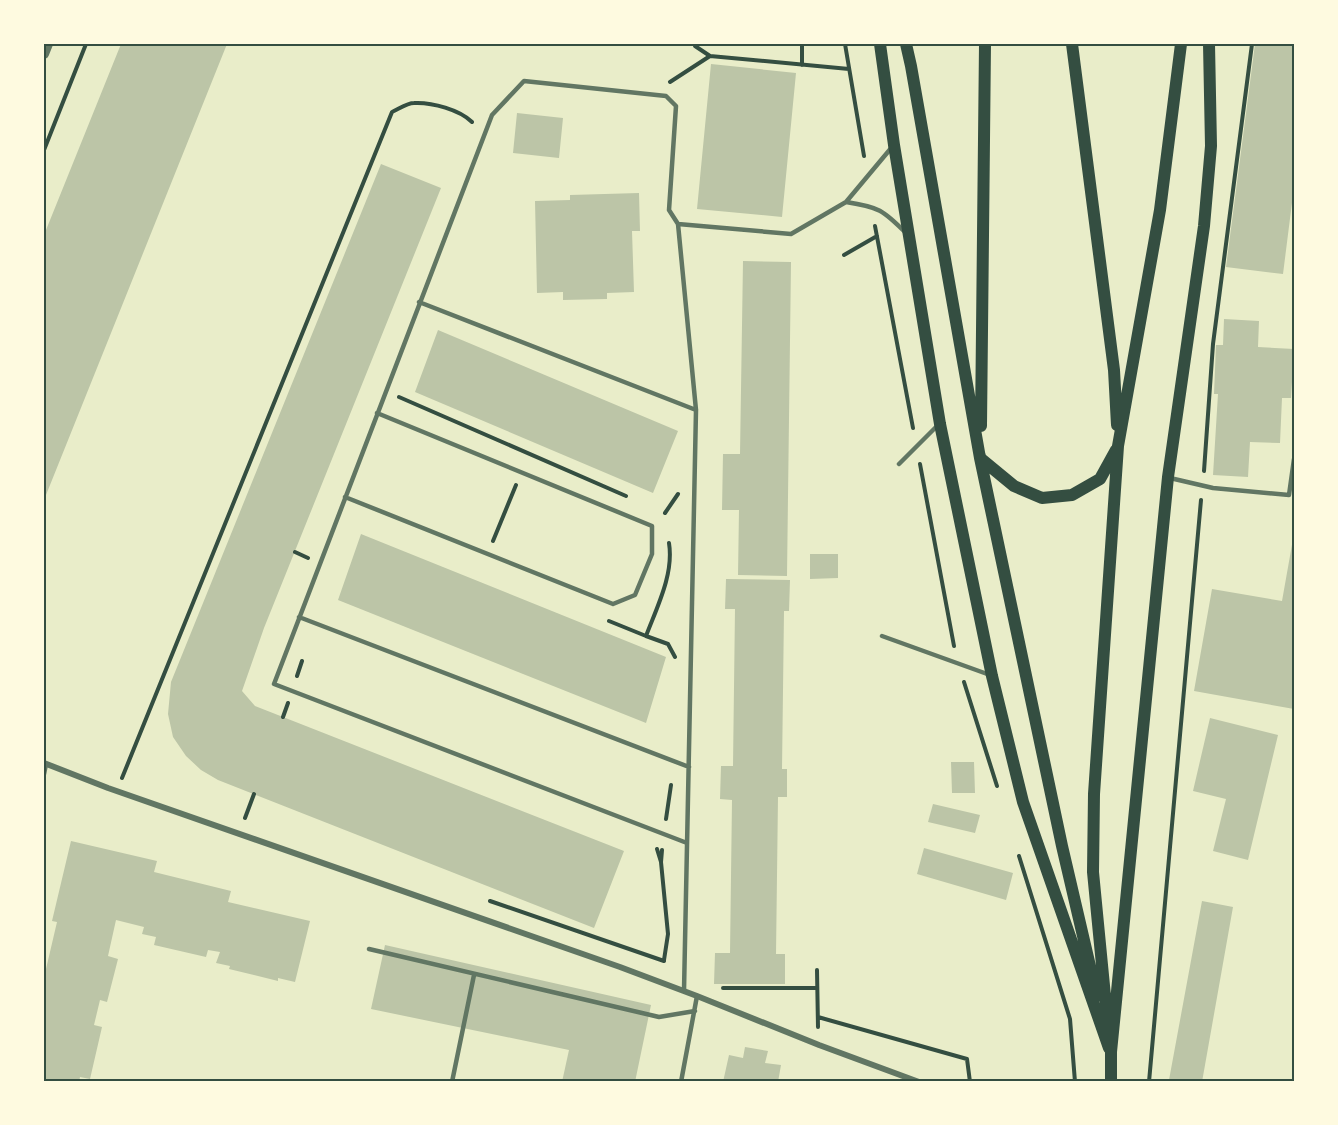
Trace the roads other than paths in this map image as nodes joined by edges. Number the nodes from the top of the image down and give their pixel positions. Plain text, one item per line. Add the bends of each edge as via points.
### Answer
1 (48, 44) edge
2 (880, 44) edge
3 (906, 44) edge
4 (985, 44) edge
5 (1072, 44) edge
6 (1181, 44) edge
7 (1209, 44) edge
8 (44, 54) edge
9 (894, 145) junction
10 (846, 202) junction
11 (678, 224) junction
12 (908, 236) junction
13 (419, 302) junction
14 (696, 410) junction
15 (377, 413) junction
16 (940, 424) junction
17 (1118, 446) junction
18 (980, 458) junction
19 (1294, 459) edge
20 (899, 464) dead end
21 (1168, 477) junction
22 (345, 497) junction
23 (299, 617) junction
24 (882, 636) dead end
25 (992, 676) junction
26 (45, 764) edge
27 (689, 767) junction
28 (44, 774) edge
29 (687, 843) junction
30 (369, 949) dead end
31 (474, 975) junction
32 (684, 991) junction
33 (697, 996) junction
34 (695, 1011) junction
35 (1111, 1052) junction
36 (452, 1082) edge
37 (681, 1082) edge
38 (919, 1082) edge
39 (1111, 1082) edge

1 - 8 street
2 - 9 main road
3 - 18 main road
4 - 18 main road
5 - 17 main road via 1114,370
6 - 17 main road via 1160,210
7 - 21 main road via 1211,146 1204,226
9 - 10 lane
9 - 12 main road
10 - 11 lane via 791,234
10 - 12 lane via 872,206 889,216
11 - 13 lane via 669,210 676,106 666,96 524,81 492,116
11 - 14 lane
12 - 16 main road
13 - 14 lane
13 - 15 lane
14 - 27 lane
15 - 22 lane
15 - 22 lane via 652,526 652,554 635,595 613,604
16 - 20 lane
16 - 25 main road
17 - 18 main road via 1100,479 1072,495 1042,498 1014,486
17 - 35 main road via 1094,794 1093,872
18 - 35 main road via 1062,846
19 - 21 lane via 1289,495 1203,486
21 - 35 main road
22 - 23 lane
23 - 27 lane
23 - 29 lane via 274,684
24 - 25 lane
25 - 35 main road via 1023,802
26 - 28 lane
26 - 32 street
27 - 29 lane
29 - 32 lane
30 - 31 lane
31 - 34 lane via 658,1017
31 - 36 lane
32 - 33 street
33 - 34 lane
33 - 38 street
34 - 37 lane
35 - 39 main road

